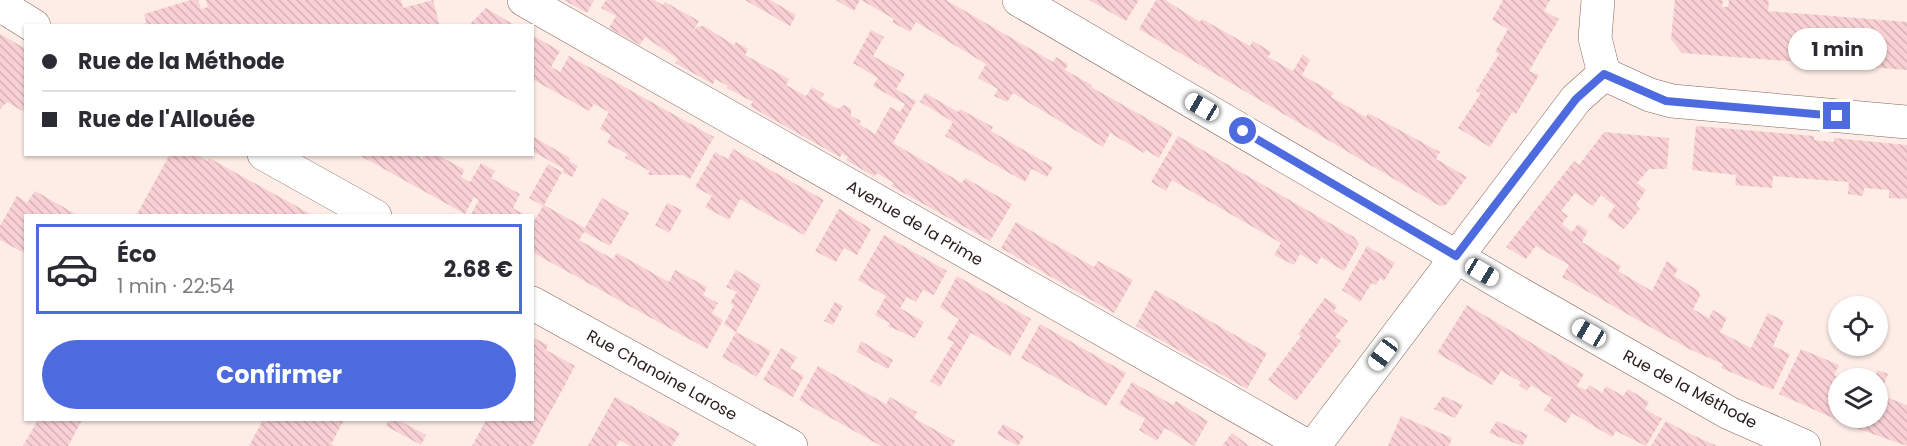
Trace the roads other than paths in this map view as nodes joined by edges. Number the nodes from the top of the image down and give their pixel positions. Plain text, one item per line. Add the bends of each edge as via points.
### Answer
1 (0, 0) edge
2 (524, 0) edge
3 (1018, 0) edge
4 (1598, 0) edge
5 (31, 24) edge
6 (1604, 74) junction
7 (1907, 122) edge
8 (268, 156) edge
9 (371, 214) edge
10 (1456, 256) junction
11 (534, 304) edge
12 (791, 446) edge
13 (1307, 446) edge
14 (1314, 446) edge
15 (1803, 446) edge

1 - 5 street
2 - 13 street, Avenue de la Prime
3 - 10 street, Rue de la Méthode
4 - 6 street via 1595,38
6 - 7 street via 1666,101
6 - 10 street via 1576,99
8 - 9 street
10 - 14 street
10 - 15 street, Rue de la Méthode via 1729,413
11 - 12 street, Rue Chanoine Larose

